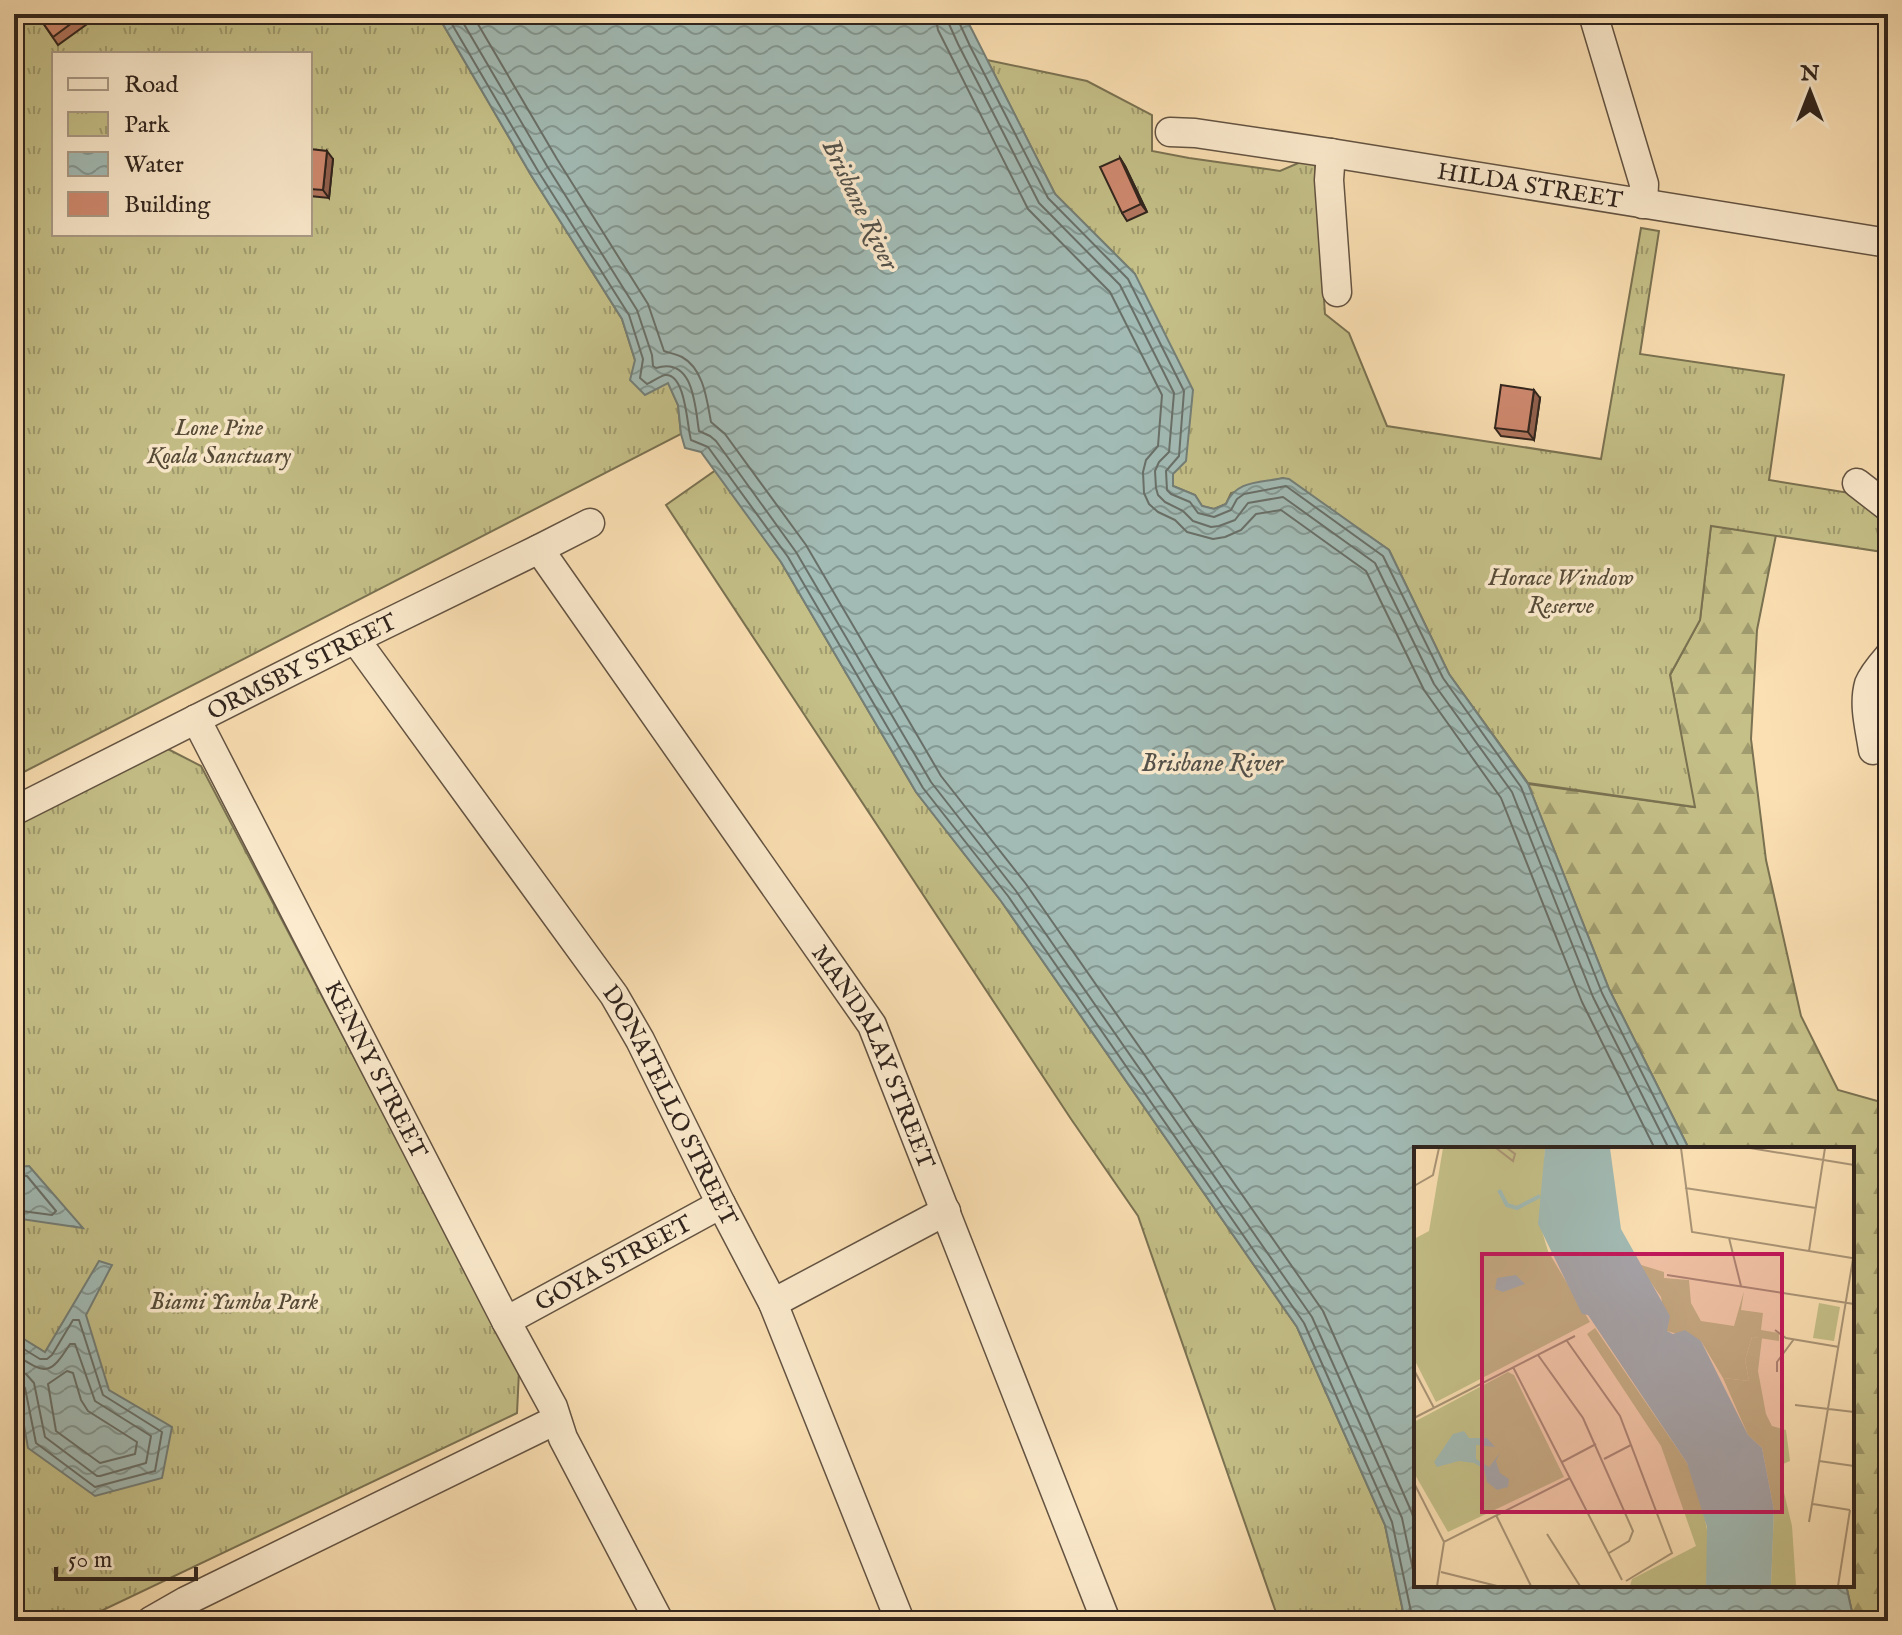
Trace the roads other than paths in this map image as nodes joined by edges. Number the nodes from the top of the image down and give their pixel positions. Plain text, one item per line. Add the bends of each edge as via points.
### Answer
1 (1593, 14) edge
2 (1170, 132) dead end
3 (1331, 153) junction
4 (1643, 204) junction
5 (1888, 243) edge
6 (1337, 292) dead end
7 (1857, 483) dead end
8 (1888, 507) edge
9 (590, 523) dead end
10 (539, 549) junction
11 (355, 639) junction
12 (1888, 657) edge
13 (196, 719) junction
14 (1873, 750) dead end
15 (14, 811) edge
16 (721, 1204) junction
17 (946, 1211) junction
18 (773, 1303) junction
19 (506, 1321) junction
20 (556, 1420) junction
21 (151, 1621) edge
22 (659, 1621) edge
23 (900, 1621) edge
24 (1106, 1621) edge

1 - 4 street via 1644,184
2 - 3 street, HILDA STREET
3 - 4 street, HILDA STREET
3 - 6 street
4 - 5 street, HILDA STREET
7 - 8 street
9 - 10 street, ORMSBY STREET
10 - 11 street, ORMSBY STREET
10 - 17 street, MANDALAY STREET via 872,1025
11 - 13 street, ORMSBY STREET
11 - 16 street, DONATELLO STREET via 614,995
12 - 14 street via 1869,683 1867,695
13 - 15 street, ORMSBY STREET
13 - 19 street, KENNY STREET
16 - 18 street, DONATELLO STREET
16 - 19 street, GOYA STREET
17 - 18 street
17 - 24 street, MANDALAY STREET
18 - 23 street, DONATELLO STREET
19 - 20 street, KENNY STREET
20 - 21 street
20 - 22 street, KENNY STREET

